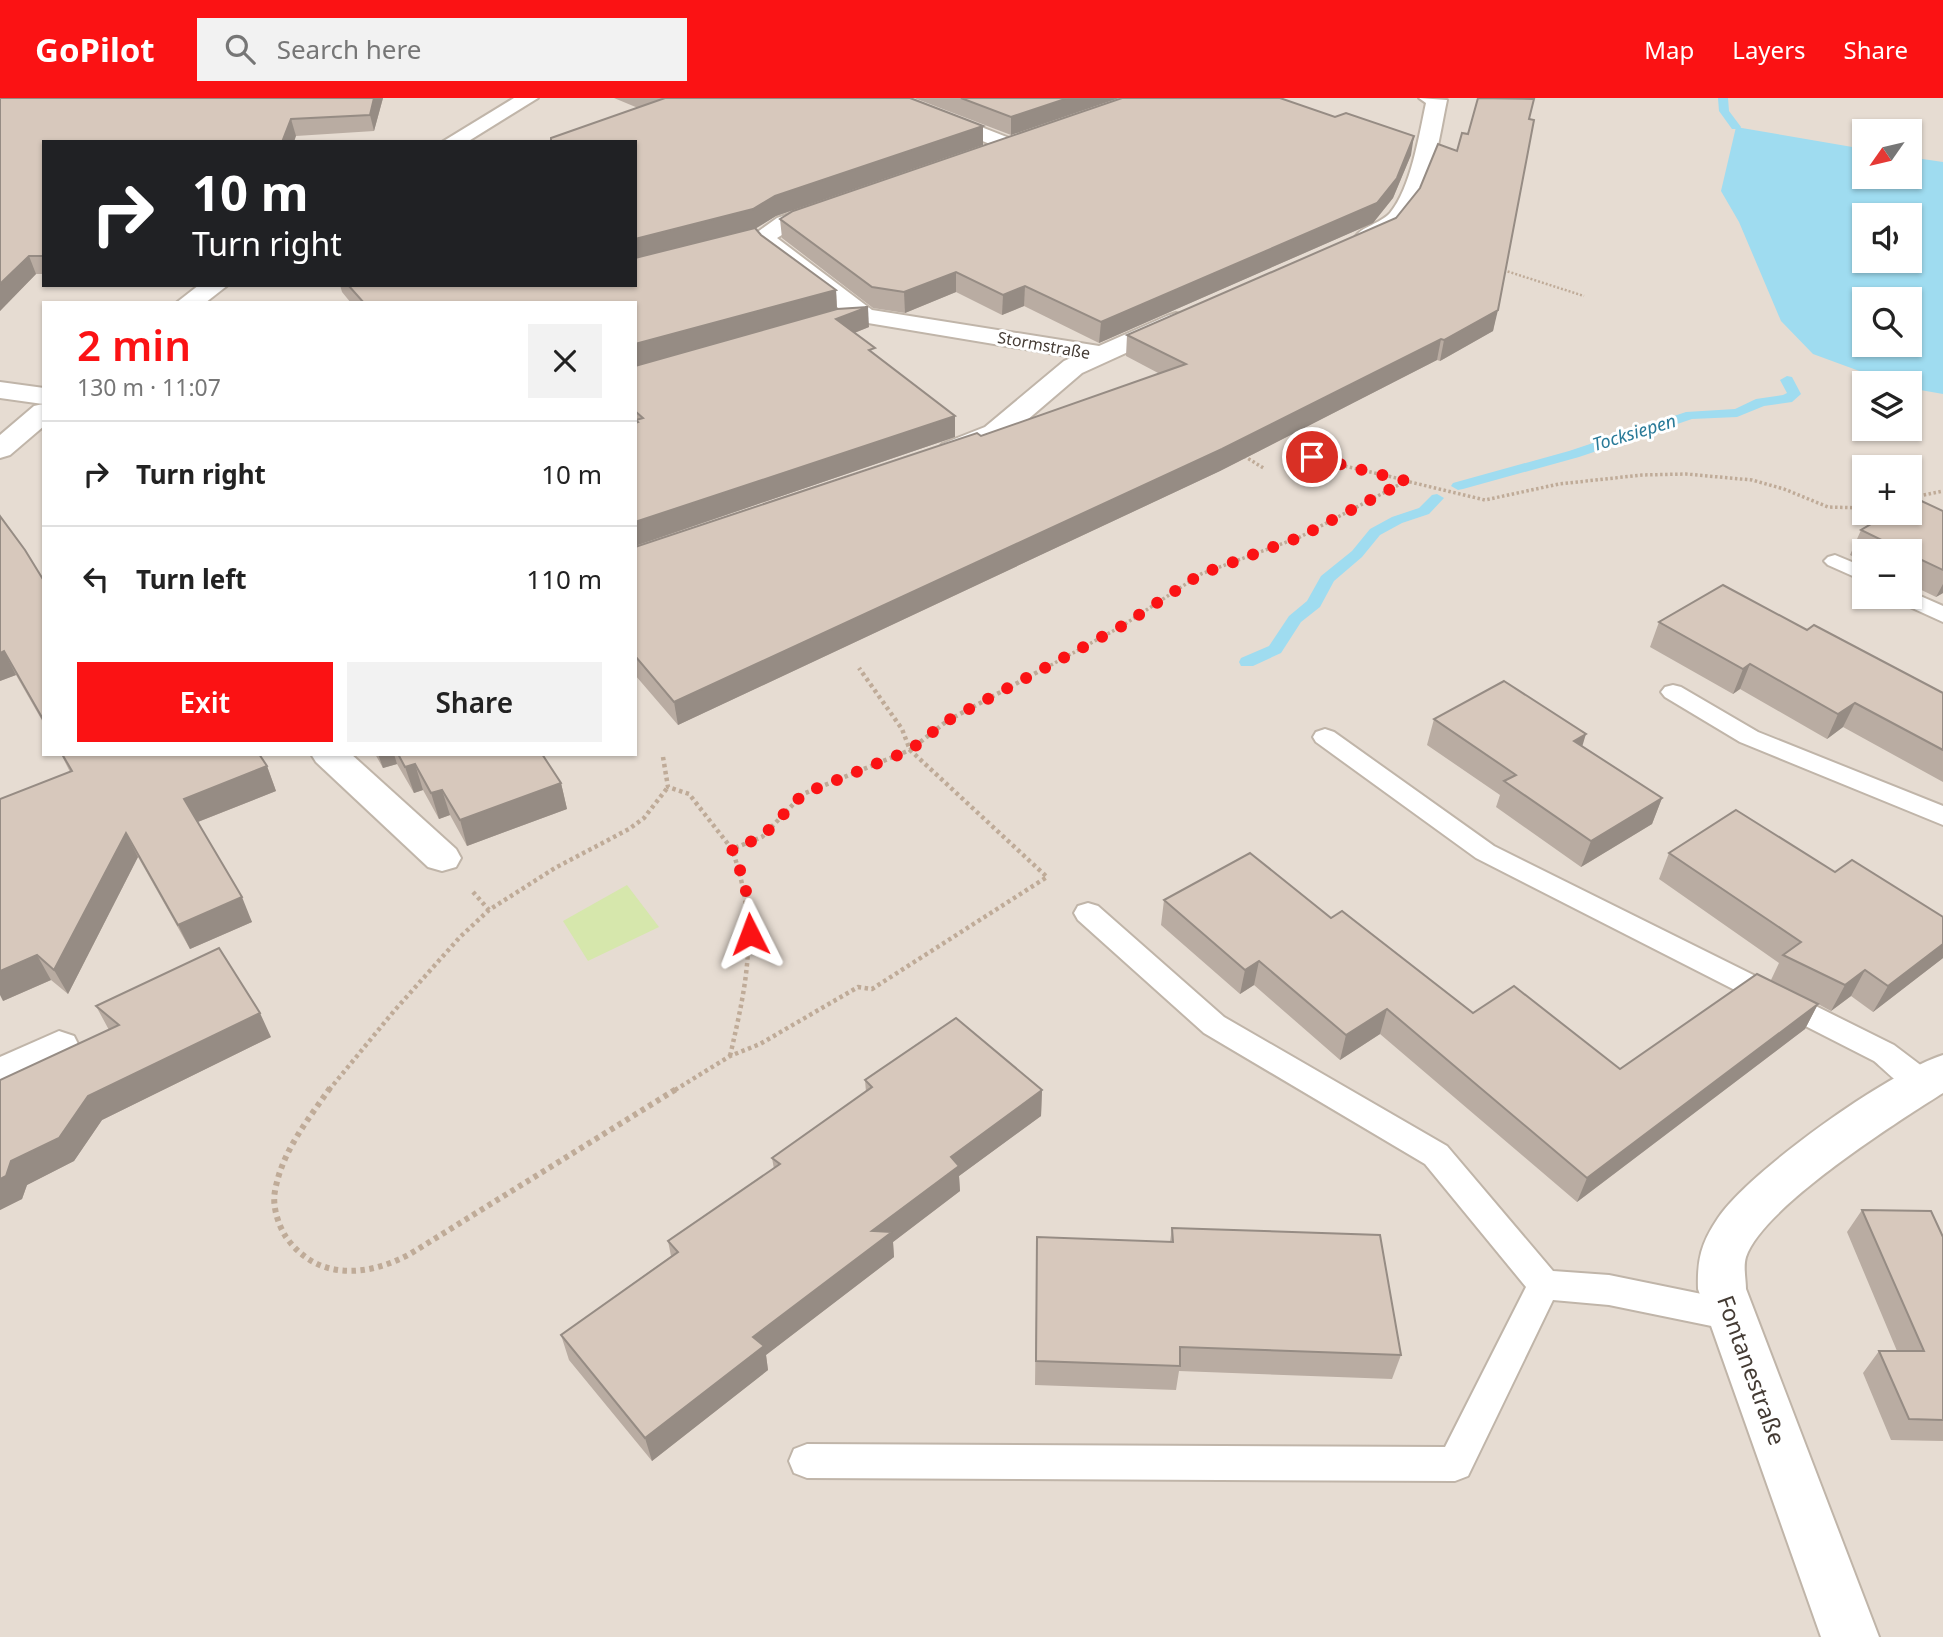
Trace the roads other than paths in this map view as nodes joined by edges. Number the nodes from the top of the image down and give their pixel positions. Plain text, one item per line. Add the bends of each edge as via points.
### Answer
1 (528, 98) edge
2 (889, 98) edge
3 (1429, 98) edge
4 (1035, 136) edge
5 (455, 140) edge
6 (1010, 145) junction
7 (971, 158) edge
8 (845, 202) edge
9 (764, 236) junction
10 (738, 243) edge
11 (1350, 246) edge
12 (213, 287) edge
13 (191, 301) edge
14 (1194, 313) edge
15 (865, 316) junction
16 (836, 320) edge
17 (1100, 354) junction
18 (0, 390) edge
19 (42, 396) edge
20 (42, 414) edge
21 (0, 449) edge
22 (928, 459) edge
23 (1835, 561) dead end
24 (1852, 569) edge
25 (1922, 604) edge
26 (1943, 615) edge
27 (1673, 692) dead end
28 (1325, 737) dead end
29 (331, 756) edge
30 (1943, 816) edge
31 (442, 858) dead end
32 (1088, 913) dead end
33 (59, 1048) dead end
34 (0, 1076) edge
35 (1933, 1078) edge
36 (1544, 1285) junction
37 (1731, 1315) junction
38 (807, 1461) dead end
39 (1850, 1637) edge

1 - 5 street
2 - 6 street
3 - 11 street via 1437,100 1404,209 1383,230
4 - 6 street
6 - 7 street
8 - 9 street via 785,223
9 - 10 street
9 - 15 street, Stormstraße via 772,248
12 - 13 street
14 - 17 street, Stormstraße
15 - 16 street, Stormstraße
15 - 17 street, Stormstraße
17 - 22 street via 1073,367 995,433
18 - 19 street
20 - 21 street
23 - 24 lane
25 - 26 lane
27 - 30 lane via 1749,737
28 - 35 lane via 1485,852
29 - 31 street
32 - 36 lane via 1214,1025 1436,1155
33 - 34 street
35 - 37 street, Fontanestraße via 1813,1158 1742,1222 1722,1258 1722,1289
36 - 37 lane via 1609,1290
36 - 38 lane via 1455,1464
37 - 39 street, Fontanestraße

